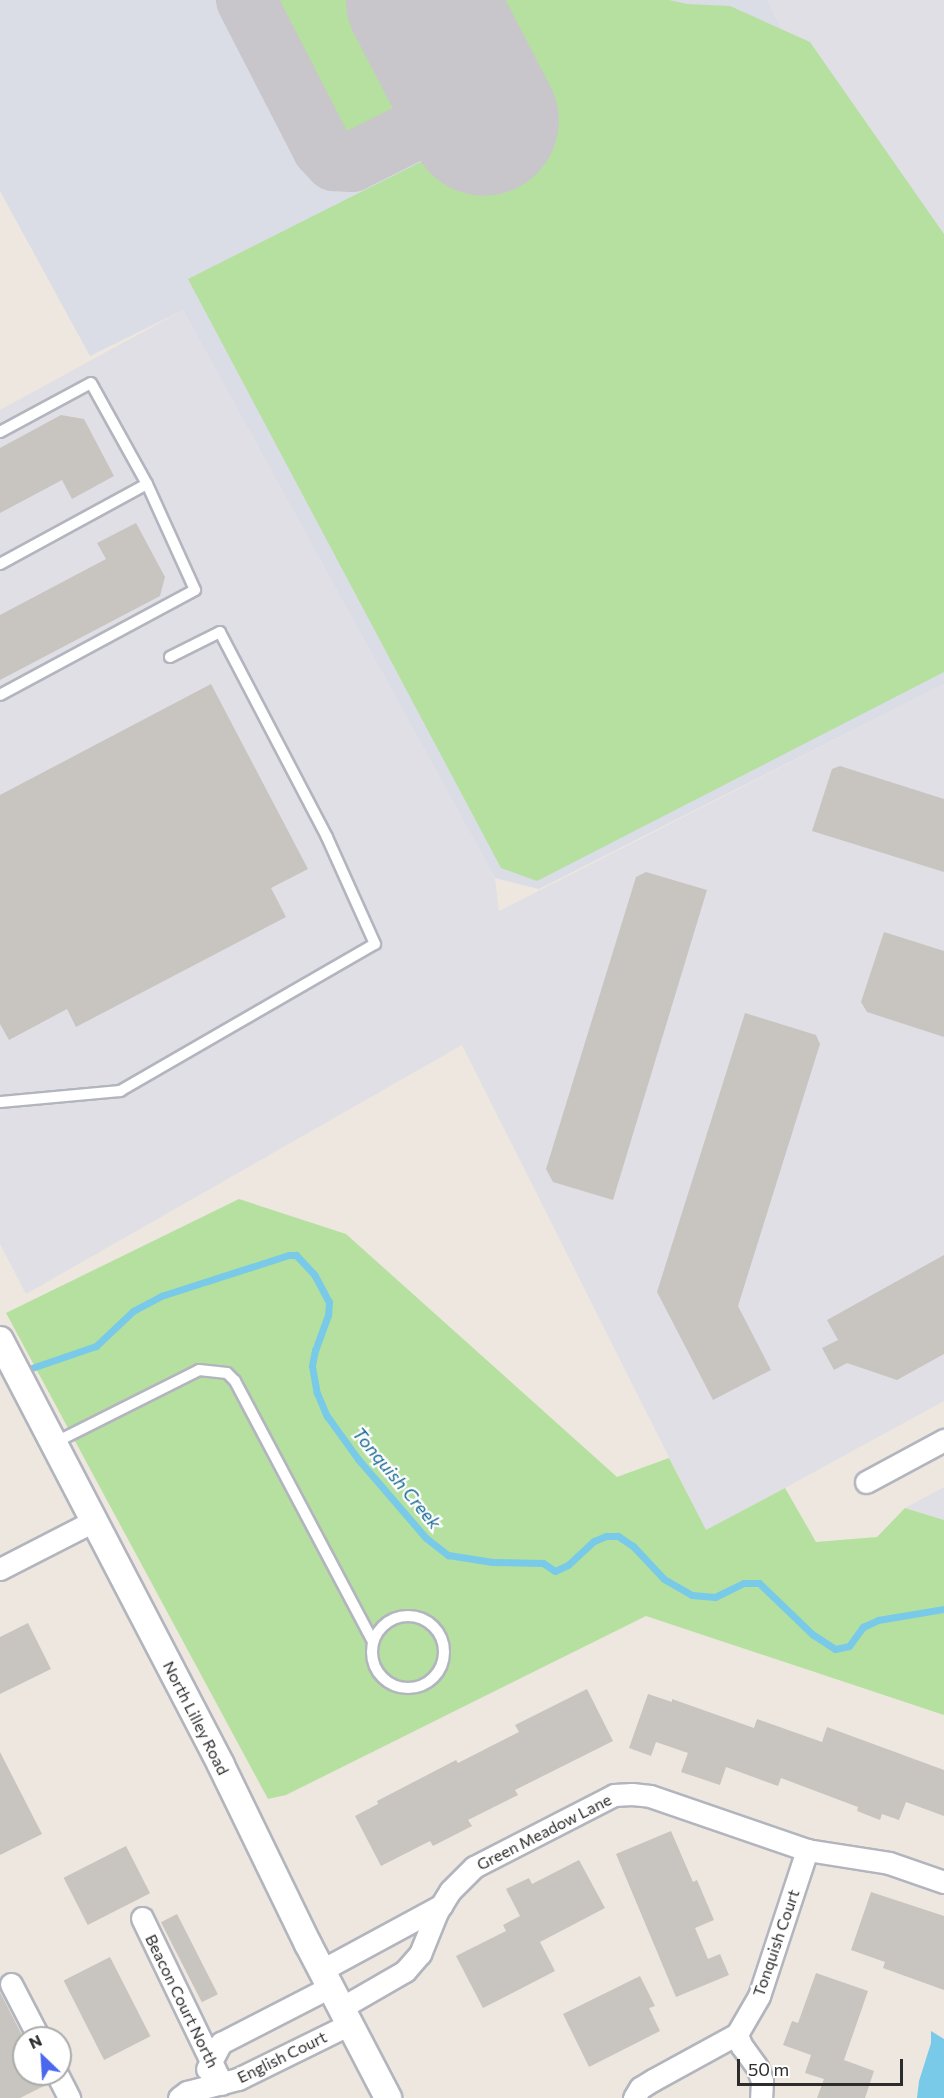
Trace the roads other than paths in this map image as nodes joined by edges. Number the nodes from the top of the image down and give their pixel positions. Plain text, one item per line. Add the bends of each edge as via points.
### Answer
1 (0, 432) edge
2 (147, 484) junction
3 (0, 564) edge
4 (170, 657) dead end
5 (0, 695) edge
6 (1, 1099) edge
7 (4, 1347) edge
8 (944, 1440) edge
9 (54, 1443) junction
10 (866, 1482) dead end
11 (94, 1521) junction
12 (0, 1569) edge
13 (372, 1641) junction
14 (807, 1850) junction
15 (944, 1882) edge
16 (442, 1905) junction
17 (142, 1918) dead end
18 (11, 1984) dead end
19 (336, 1997) junction
20 (33, 2026) edge
21 (737, 2034) junction
22 (212, 2063) junction
23 (222, 2084) junction
24 (183, 2095) edge
25 (388, 2098) edge
26 (634, 2098) edge
27 (761, 2098) edge

1 - 2 lane via 91,383
2 - 3 lane
2 - 5 lane via 195,590
4 - 6 lane via 220,632 327,837 375,944 120,1090
7 - 9 street, North Lilley Road
8 - 10 street
9 - 11 street, North Lilley Road
9 - 13 lane via 199,1370 227,1373 235,1381
11 - 12 street
11 - 19 street, North Lilley Road
13 - 13 lane via 370,1654 379,1674 399,1688 424,1685 441,1668 444,1657 440,1634 423,1619 412,1616 389,1621
14 - 15 street, Green Meadow Lane via 890,1863
14 - 16 street, Green Meadow Lane via 650,1796 614,1795 474,1867
14 - 21 street, Tonquish Court via 759,1996
16 - 19 street
16 - 19 street, Green Meadow Lane via 420,1954 405,1971
17 - 22 street, Beacon Court North
18 - 20 street
19 - 22 street via 221,2043
19 - 23 street, English Court via 238,2079
19 - 25 street, North Lilley Road
21 - 26 street via 640,2088
21 - 27 street via 757,2067 762,2081
22 - 23 street, Beacon Court North
22 - 24 street
23 - 24 street, English Court

